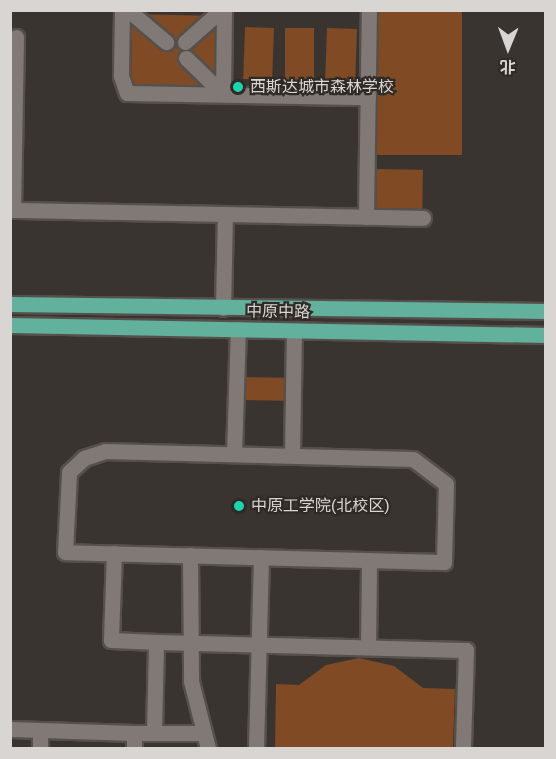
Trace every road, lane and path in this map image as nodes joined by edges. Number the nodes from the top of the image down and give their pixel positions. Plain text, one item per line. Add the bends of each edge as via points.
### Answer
1 (122, 10) edge
2 (128, 10) edge
3 (222, 10) edge
4 (369, 10) edge
5 (16, 37) dead end
6 (166, 42) dead end
7 (185, 42) dead end
8 (186, 58) dead end
9 (223, 94) junction
10 (368, 97) junction
11 (225, 214) junction
12 (366, 216) junction
13 (423, 218) dead end
14 (10, 304) edge
15 (223, 308) junction
16 (546, 311) edge
17 (10, 325) edge
18 (238, 329) junction
19 (294, 331) junction
20 (546, 335) edge
21 (234, 454) junction
22 (292, 454) junction
23 (114, 553) junction
24 (190, 555) junction
25 (261, 557) junction
26 (369, 560) junction
27 (156, 642) junction
28 (188, 642) junction
29 (259, 644) junction
30 (368, 647) junction
31 (10, 729) edge
32 (40, 730) junction
33 (134, 732) junction
34 (154, 733) junction
35 (202, 733) junction
36 (40, 748) edge
37 (134, 748) edge
38 (208, 748) edge
39 (256, 748) edge
40 (463, 748) edge

1 - 9 lane via 121,76 127,93
2 - 6 lane
3 - 7 lane
3 - 9 lane
4 - 10 lane
5 - 11 lane via 13,210
8 - 9 lane
9 - 10 lane
10 - 12 lane
11 - 12 lane
11 - 15 lane
12 - 13 lane
14 - 15 main road, 中原中路
15 - 16 main road, 中原中路
17 - 18 main road, 中原中路
18 - 19 main road, 中原中路
18 - 21 lane
19 - 20 main road, 中原中路
19 - 22 lane
21 - 22 lane
21 - 23 lane via 105,451 73,465 67,485 65,552
22 - 26 lane via 412,459 446,484 444,562
23 - 24 lane
23 - 27 lane via 111,640
24 - 25 lane
24 - 28 lane
25 - 26 lane
25 - 29 lane
26 - 30 lane
27 - 28 lane
27 - 34 lane
28 - 29 lane
28 - 35 lane
29 - 30 lane
29 - 39 lane
30 - 40 lane via 466,650
31 - 32 lane
32 - 33 lane
32 - 36 lane
33 - 34 lane
33 - 37 lane
34 - 35 lane
35 - 38 lane

